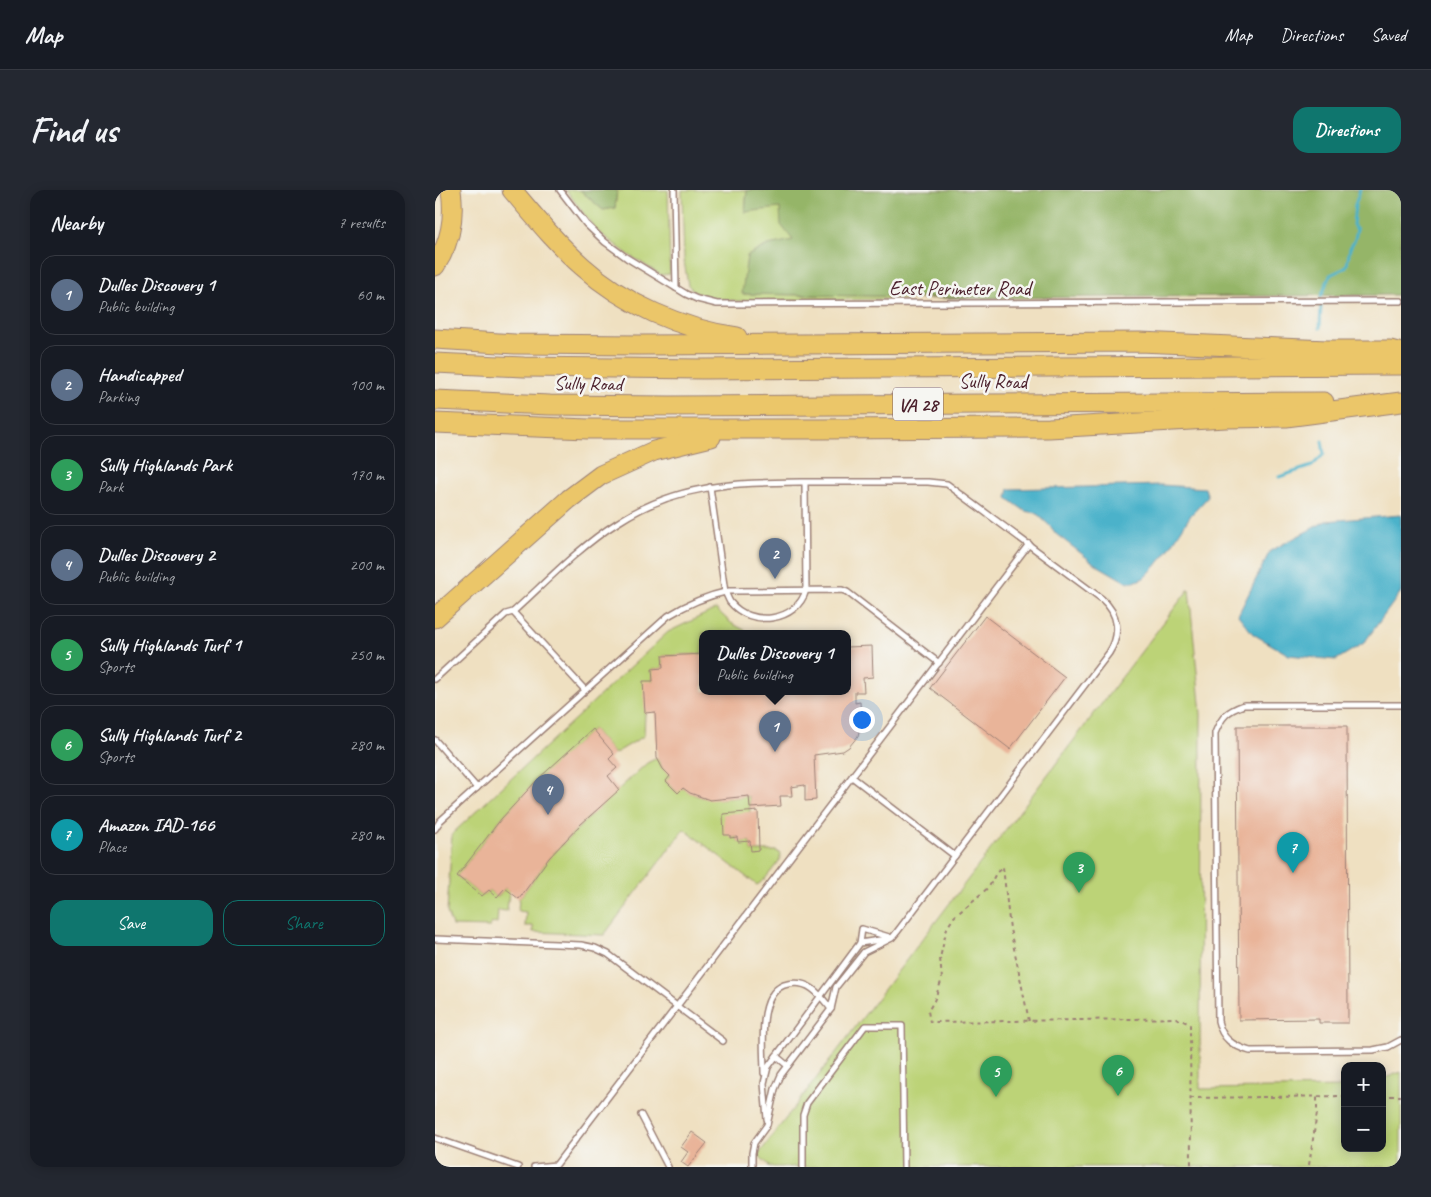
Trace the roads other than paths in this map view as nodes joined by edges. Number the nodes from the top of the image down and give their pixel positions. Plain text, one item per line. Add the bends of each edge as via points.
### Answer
1 (451, 190) edge
2 (512, 190) edge
3 (560, 190) edge
4 (674, 190) edge
5 (435, 266) edge
6 (676, 288) junction
7 (1401, 301) edge
8 (435, 339) edge
9 (843, 344) junction
10 (1401, 352) edge
11 (435, 363) edge
12 (1401, 365) edge
13 (435, 400) edge
14 (1401, 402) edge
15 (435, 423) edge
16 (819, 429) junction
17 (805, 482) junction
18 (710, 487) junction
19 (1029, 544) junction
20 (806, 590) junction
21 (725, 592) junction
22 (513, 612) junction
23 (435, 618) edge
24 (939, 664) junction
25 (435, 678) edge
26 (585, 690) junction
27 (1401, 704) edge
28 (435, 740) edge
29 (852, 777) junction
30 (477, 788) junction
31 (435, 829) edge
32 (955, 856) junction
33 (892, 938) junction
34 (435, 939) edge
35 (859, 943) junction
36 (820, 996) junction
37 (677, 1006) junction
38 (831, 1009) junction
39 (1401, 1040) edge
40 (723, 1041) dead end
41 (776, 1056) junction
42 (788, 1066) junction
43 (763, 1083) junction
44 (641, 1116) dead end
45 (767, 1125) junction
46 (435, 1138) edge
47 (519, 1167) edge
48 (534, 1167) edge
49 (668, 1167) edge
50 (752, 1167) edge
51 (803, 1167) edge
52 (904, 1167) edge

1 - 5 highway via 450,234
2 - 9 highway via 583,267 608,287 650,310 692,327 721,334
3 - 6 lane, East Perimeter Road via 585,224 605,242
4 - 6 lane
6 - 7 lane, East Perimeter Road via 707,302 735,305
8 - 9 highway via 515,344
9 - 10 highway via 1140,342
11 - 12 highway, Sully Road / VA 28 via 703,369
13 - 14 highway, Sully Road / VA 28 via 641,406
14 - 16 highway via 1286,417 1049,428
15 - 16 highway via 578,428
16 - 23 highway via 694,440 618,466 569,498
17 - 18 lane
17 - 19 lane via 947,484
17 - 20 lane
18 - 21 lane
18 - 22 lane via 665,498 617,522 585,546
19 - 24 lane
19 - 32 lane via 1107,603 1116,620 1117,637 1109,653
20 - 21 lane
20 - 21 lane via 787,614 767,619 740,610
20 - 24 lane via 847,592
21 - 26 lane via 697,600 668,616
22 - 25 lane via 506,614
22 - 26 lane
24 - 29 lane
26 - 30 lane
27 - 39 lane via 1243,705 1231,710 1215,733 1220,1031 1231,1044 1249,1051 1373,1050
28 - 30 lane
29 - 32 lane
29 - 37 lane
30 - 31 lane
32 - 33 lane
33 - 35 lane
33 - 35 lane via 862,929
33 - 38 lane via 864,952 836,987
34 - 37 lane via 595,948 608,954
35 - 36 lane
36 - 38 lane
36 - 41 lane
36 - 43 lane via 809,985 795,983 783,985 772,994 765,1011
37 - 40 lane
37 - 48 lane via 556,1165
38 - 42 lane
41 - 42 lane
41 - 43 lane
42 - 45 lane via 775,1089
43 - 45 lane
44 - 49 lane
45 - 50 lane via 754,1143
46 - 47 lane
51 - 52 lane via 803,1116 809,1099 865,1026 902,1026

